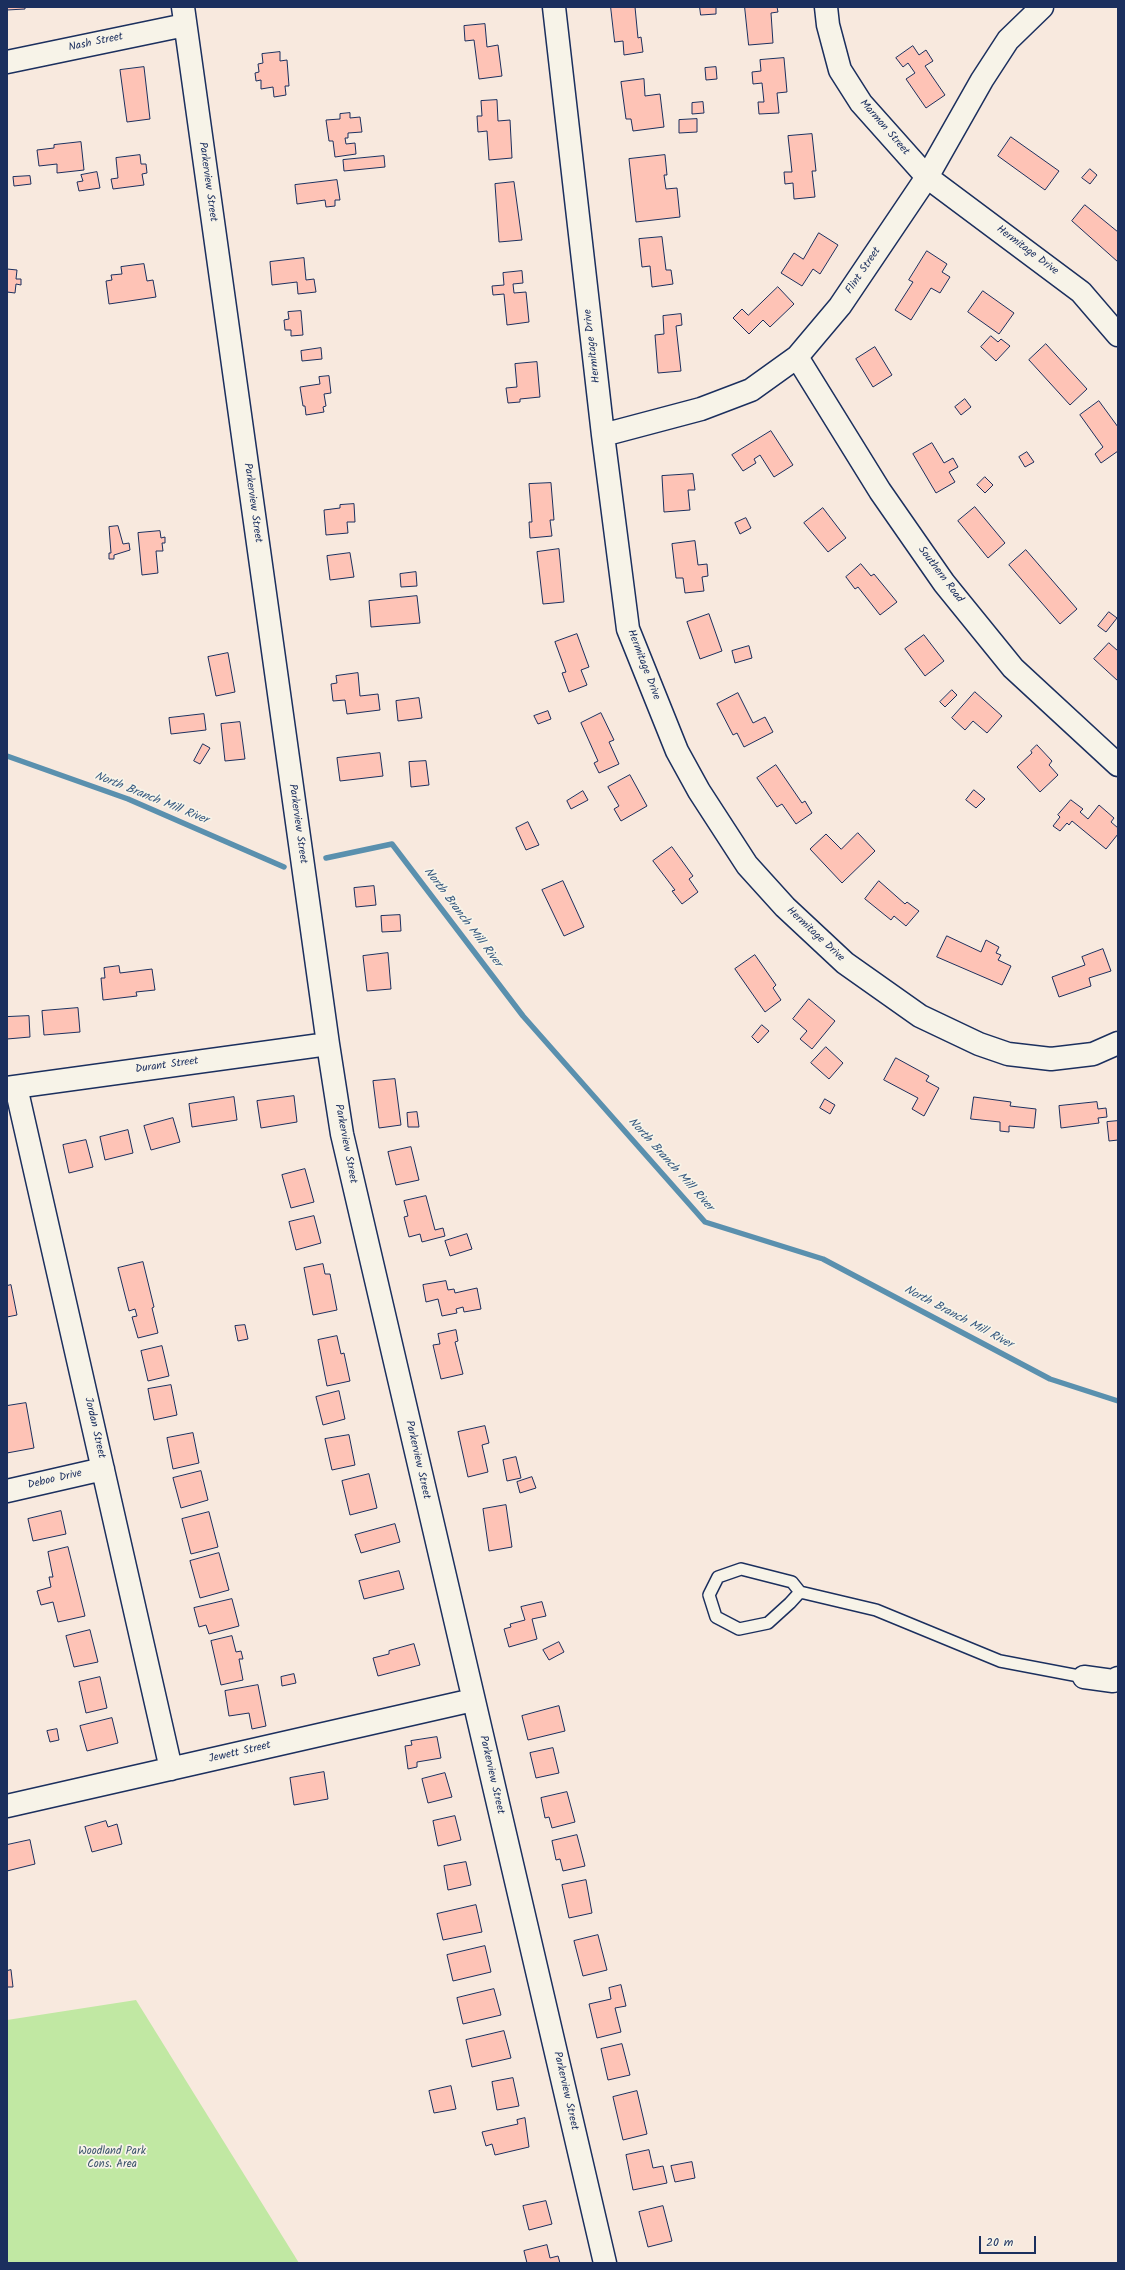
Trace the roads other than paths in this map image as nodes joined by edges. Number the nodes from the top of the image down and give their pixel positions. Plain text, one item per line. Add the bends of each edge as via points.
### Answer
1 (554, 7) edge
2 (826, 7) edge
3 (1042, 7) edge
4 (184, 16) edge
5 (7, 62) edge
6 (927, 177) junction
7 (1118, 335) edge
8 (797, 357) junction
9 (603, 435) junction
10 (1118, 765) edge
11 (1118, 1043) edge
12 (328, 1044) junction
13 (12, 1088) edge
14 (103, 1469) junction
15 (7, 1491) edge
16 (800, 1592) junction
17 (1084, 1677) joint
18 (1118, 1678) edge
19 (473, 1700) junction
20 (171, 1769) junction
21 (7, 1806) edge
22 (605, 2263) edge

1 - 9 street, Hermitage Drive
2 - 6 street, Marmon Street via 840,70 860,103
3 - 6 street, Flint Street via 1008,40 982,80
4 - 5 street, Nash Street
4 - 12 street, Parkerview Street
6 - 7 street, Hermitage Drive via 1081,292
6 - 8 street, Flint Street via 840,306
8 - 9 street, Flint Street via 751,390 701,409
8 - 10 street, Southern Road via 880,491 944,582 1013,668
9 - 11 street, Hermitage Drive via 628,629 677,751 699,791 747,865 785,907 845,963 920,1016 979,1044 1008,1054 1051,1059 1093,1054
12 - 13 street, Durant Street
12 - 19 street, Parkerview Street via 353,1185
13 - 14 street, Jordan Street
14 - 15 street, Deboo Drive
14 - 20 street, Jordan Street
16 - 16 lane via 768,1623 739,1629 716,1617 709,1595 718,1577 741,1569 792,1582
16 - 17 lane via 876,1610 1000,1661
17 - 18 street via 1112,1681
19 - 20 street, Jewett Street
19 - 22 street, Parkerview Street
20 - 21 street, Jewett Street

